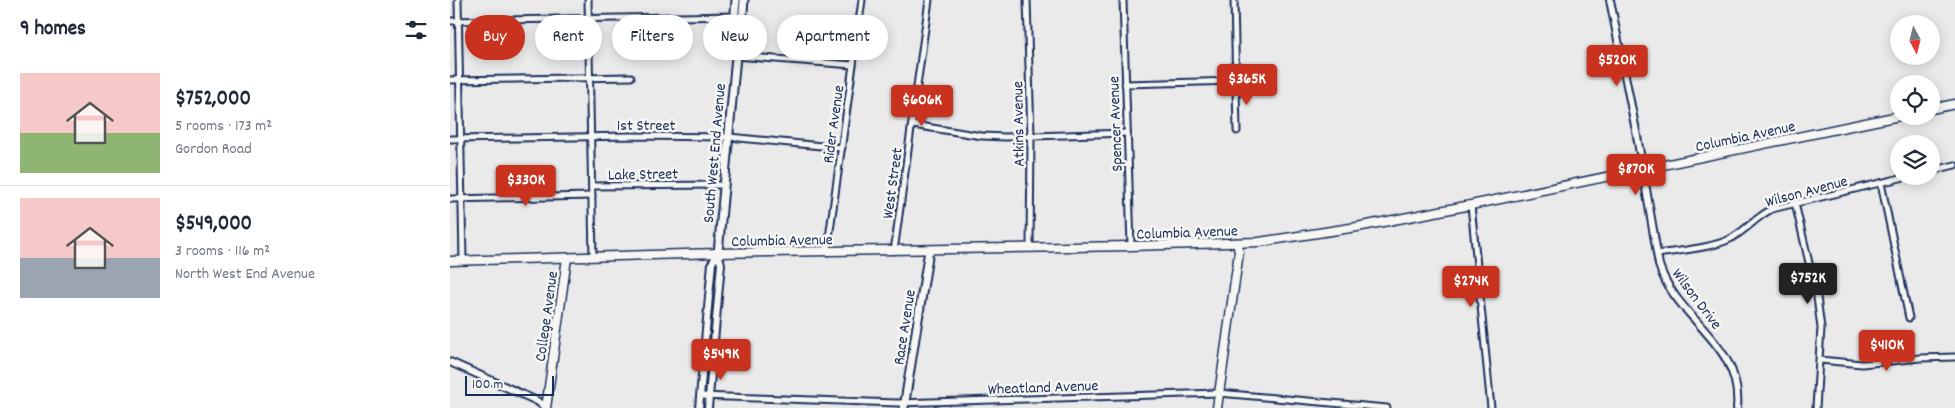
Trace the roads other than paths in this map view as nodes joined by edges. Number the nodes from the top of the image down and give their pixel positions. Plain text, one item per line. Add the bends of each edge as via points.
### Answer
1 (458, 0) edge
2 (588, 0) edge
3 (736, 0) edge
4 (744, 0) edge
5 (862, 0) edge
6 (929, 0) edge
7 (1027, 0) edge
8 (1123, 0) edge
9 (1234, 0) edge
10 (1610, 0) edge
11 (588, 15) edge
12 (739, 15) edge
13 (739, 15) edge
14 (703, 16) edge
15 (602, 18) edge
16 (535, 19) edge
17 (450, 21) edge
18 (458, 21) junction
19 (767, 58) edge
20 (589, 60) edge
21 (736, 60) edge
22 (853, 65) junction
23 (630, 77) dead end
24 (590, 78) junction
25 (459, 79) junction
26 (450, 80) edge
27 (1237, 81) junction
28 (1125, 84) junction
29 (1955, 104) edge
30 (1940, 107) edge
31 (1890, 118) edge
32 (912, 125) junction
33 (1237, 132) dead end
34 (1127, 133) junction
35 (1031, 136) junction
36 (591, 137) junction
37 (729, 137) junction
38 (450, 139) edge
39 (460, 139) junction
40 (842, 148) junction
41 (1955, 165) edge
42 (1940, 169) edge
43 (1642, 171) junction
44 (1890, 181) edge
45 (1880, 183) junction
46 (724, 185) junction
47 (592, 186) junction
48 (592, 196) junction
49 (461, 198) junction
50 (450, 199) edge
51 (1795, 203) junction
52 (1471, 205) junction
53 (1236, 243) junction
54 (1131, 246) junction
55 (1030, 248) junction
56 (929, 250) junction
57 (894, 251) junction
58 (827, 252) junction
59 (718, 253) junction
60 (1657, 254) junction
61 (593, 257) junction
62 (567, 258) junction
63 (450, 261) edge
64 (463, 262) junction
65 (450, 267) edge
66 (1910, 318) dead end
67 (1955, 357) edge
68 (1820, 360) junction
69 (450, 362) edge
70 (1219, 393) junction
71 (700, 396) junction
72 (709, 396) junction
73 (905, 405) edge
74 (1320, 405) edge
75 (546, 408) edge
76 (699, 408) edge
77 (708, 408) edge
78 (1217, 408) edge
79 (1377, 408) edge
80 (1387, 408) edge
81 (1491, 408) edge
82 (1737, 408) edge
83 (1816, 408) edge

1 - 18 street
2 - 11 street
3 - 12 main road, South West End Avenue
4 - 13 main road, South West End Avenue
5 - 22 street, Rider Avenue
6 - 32 street, West Street
7 - 35 street, Atkins Avenue
8 - 28 street, Spencer Avenue
9 - 27 street
10 - 43 street, Wilson Drive
14 - 15 street
16 - 18 street
17 - 18 street
18 - 25 street
19 - 22 street
20 - 24 street
21 - 37 main road, South West End Avenue
22 - 40 street, Rider Avenue
23 - 24 street
24 - 25 street
24 - 36 street
25 - 26 street
25 - 39 street
27 - 28 street
27 - 33 street
28 - 34 street, Spencer Avenue
29 - 30 main road
31 - 43 main road, Columbia Avenue
32 - 35 street via 982,136
32 - 57 street, West Street
34 - 35 street
34 - 54 street, Spencer Avenue
35 - 55 street, Atkins Avenue
36 - 37 street, 1st Street
36 - 39 street, 1st Street
36 - 47 street
37 - 40 street, 1st Street
37 - 46 main road, South West End Avenue
38 - 39 street, 1st Street
39 - 49 street
40 - 58 street, Rider Avenue
41 - 42 street
43 - 52 main road, Columbia Avenue
43 - 60 street, Wilson Drive
44 - 45 street, Wilson Avenue
45 - 51 street, Wilson Avenue
45 - 66 street
46 - 47 street, Lake Street
46 - 59 main road, South West End Avenue
47 - 48 street
48 - 49 street, Lake Street
48 - 61 street
49 - 50 street, Lake Street
49 - 64 street
51 - 60 street, Wilson Avenue via 1765,213 1724,242
51 - 68 street via 1818,304
52 - 53 main road, Columbia Avenue via 1320,233
52 - 81 street
53 - 54 main road, Columbia Avenue
53 - 70 main road via 1239,252
54 - 55 main road, Columbia Avenue
55 - 56 main road, Columbia Avenue
56 - 57 main road, Columbia Avenue
56 - 73 main road, Race Avenue
57 - 58 main road, Columbia Avenue
58 - 59 main road, Columbia Avenue
59 - 61 main road, Columbia Avenue
59 - 71 street via 712,263
59 - 72 street via 721,264
60 - 82 street, Wilson Drive via 1666,282 1730,364 1736,382
61 - 62 main road, Columbia Avenue
62 - 64 main road, Columbia Avenue
62 - 75 main road, College Avenue
63 - 64 main road
64 - 65 main road
67 - 68 street via 1862,364
68 - 83 street
69 - 75 street
70 - 73 street, Wheatland Avenue
70 - 74 street, Wheatland Avenue
70 - 78 main road
71 - 72 street, Wheatland Avenue
71 - 76 street
72 - 73 street, Wheatland Avenue
72 - 77 street
74 - 79 street, Wheatland Avenue
79 - 80 street, Wheatland Avenue

